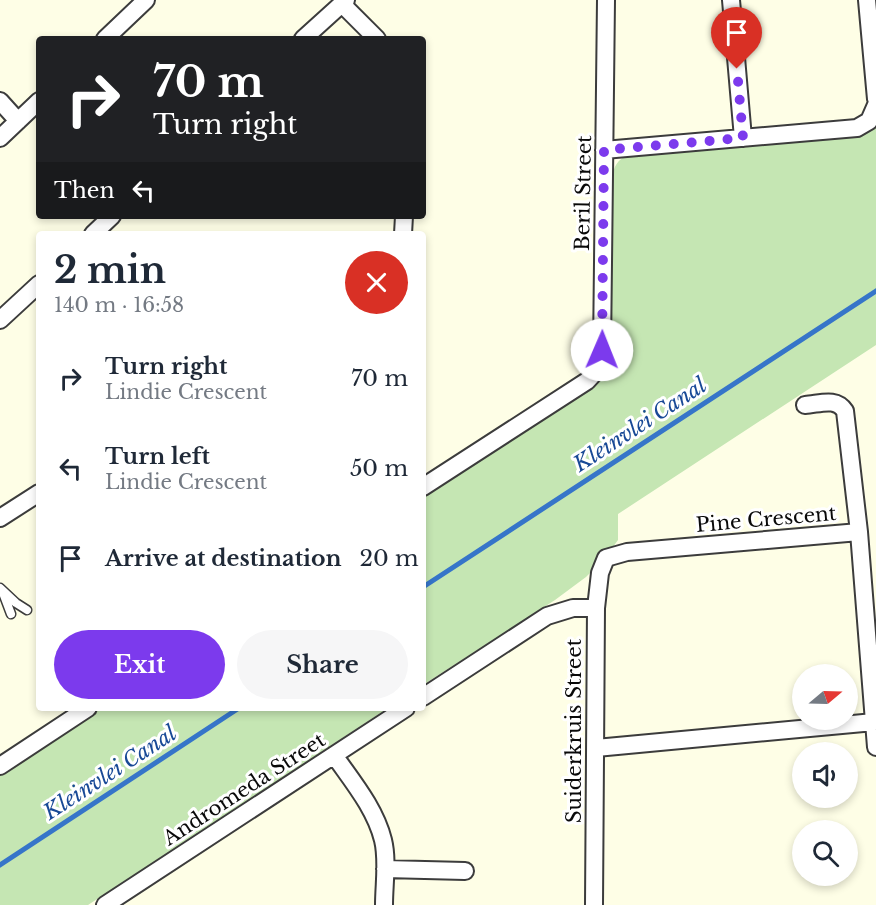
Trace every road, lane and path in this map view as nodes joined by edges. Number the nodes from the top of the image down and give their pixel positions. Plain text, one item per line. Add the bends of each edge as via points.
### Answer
1 (146, 0) edge
2 (606, 0) edge
3 (731, 0) edge
4 (867, 0) edge
5 (344, 2) edge
6 (108, 36) edge
7 (306, 36) edge
8 (374, 36) edge
9 (876, 99) edge
10 (0, 101) edge
11 (36, 104) edge
12 (876, 105) edge
13 (18, 121) junction
14 (0, 138) edge
15 (743, 138) junction
16 (604, 150) junction
17 (109, 219) edge
18 (96, 231) edge
19 (36, 287) edge
20 (0, 320) edge
21 (805, 405) dead end
22 (426, 485) edge
23 (36, 495) edge
24 (0, 518) edge
25 (858, 532) junction
26 (606, 558) joint
27 (1, 589) edge
28 (596, 608) junction
29 (27, 610) dead end
30 (11, 614) dead end
31 (426, 695) edge
32 (83, 711) edge
33 (401, 711) edge
34 (874, 722) junction
35 (876, 747) edge
36 (596, 748) junction
37 (334, 754) junction
38 (0, 766) edge
39 (385, 869) junction
40 (465, 872) dead end
41 (105, 905) edge
42 (384, 905) edge
43 (594, 905) edge

1 - 6 street
2 - 16 street, Beril Street
3 - 15 street
4 - 9 street
5 - 7 street
5 - 8 street
10 - 13 street
11 - 13 street
12 - 15 street via 869,121 857,128
13 - 14 street
15 - 16 street
16 - 22 street, Beril Street via 599,368 587,381
17 - 18 street
19 - 20 street
21 - 25 street via 834,402 845,411
23 - 24 street
25 - 26 street, Pine Crescent via 627,552
25 - 34 street, Pine Crescent
26 - 28 street, Suiderkruis Street
27 - 29 lane
27 - 30 lane
28 - 31 street via 573,608 547,616
28 - 36 street, Suiderkruis Street
32 - 38 street
33 - 37 street, Andromeda Street
34 - 35 street, Pine Crescent
34 - 36 street
36 - 43 street, Suiderkruis Street
37 - 39 street via 375,818 383,840
37 - 41 street, Andromeda Street
39 - 40 street
39 - 42 street

